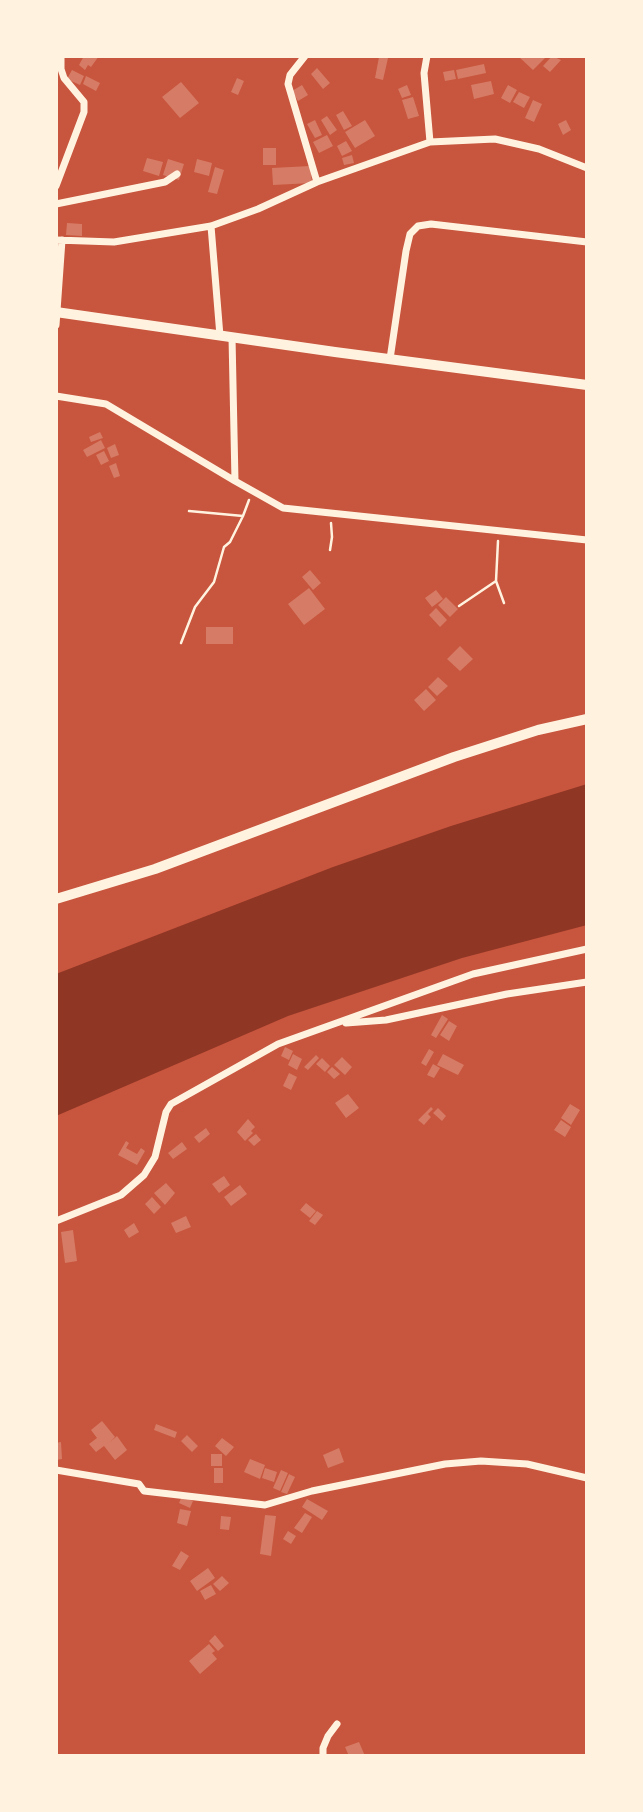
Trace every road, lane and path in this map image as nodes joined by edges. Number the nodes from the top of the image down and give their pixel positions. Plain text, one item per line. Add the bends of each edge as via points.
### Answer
1 (61, 56) edge
2 (305, 56) edge
3 (423, 58) edge
4 (430, 142) junction
5 (587, 168) edge
6 (177, 174) dead end
7 (317, 182) junction
8 (56, 186) edge
9 (56, 204) edge
10 (212, 226) junction
11 (59, 240) edge
12 (587, 242) edge
13 (57, 312) edge
14 (56, 325) edge
15 (220, 335) junction
16 (232, 337) junction
17 (390, 359) junction
18 (587, 385) edge
19 (56, 396) edge
20 (235, 481) junction
21 (252, 491) junction
22 (190, 510) dead end
23 (330, 513) junction
24 (243, 516) junction
25 (499, 531) junction
26 (587, 540) edge
27 (330, 550) dead end
28 (496, 581) junction
29 (504, 603) dead end
30 (459, 607) dead end
31 (181, 643) dead end
32 (587, 719) edge
33 (56, 899) edge
34 (587, 949) edge
35 (587, 982) edge
36 (339, 1023) junction
37 (56, 1221) edge
38 (56, 1471) edge
39 (587, 1478) edge
40 (337, 1724) dead end
41 (323, 1756) edge

1 - 8 street via 64,78 84,102 84,112
2 - 7 street via 288,84
3 - 4 street
4 - 5 street via 495,139 539,149
4 - 7 street
6 - 9 street via 165,182
7 - 10 street
10 - 11 street via 114,242
10 - 15 street
11 - 13 street
12 - 17 street via 431,223 418,226 410,234 406,251
13 - 14 street
13 - 15 street
15 - 16 street
16 - 17 street
16 - 20 street
17 - 18 street
19 - 20 street via 106,404
20 - 21 street
21 - 23 street via 283,508
21 - 24 path
22 - 24 path
23 - 25 street
23 - 27 path
24 - 31 path
25 - 26 street
25 - 28 path
28 - 29 path
28 - 30 path
32 - 33 street via 454,757 155,869
34 - 36 street via 473,974
35 - 36 street via 386,1020
36 - 37 street via 278,1044 171,1104 155,1157 136,1182 121,1195
38 - 39 street via 139,1484 144,1490 265,1505 312,1491 457,1463 527,1464
40 - 41 street

